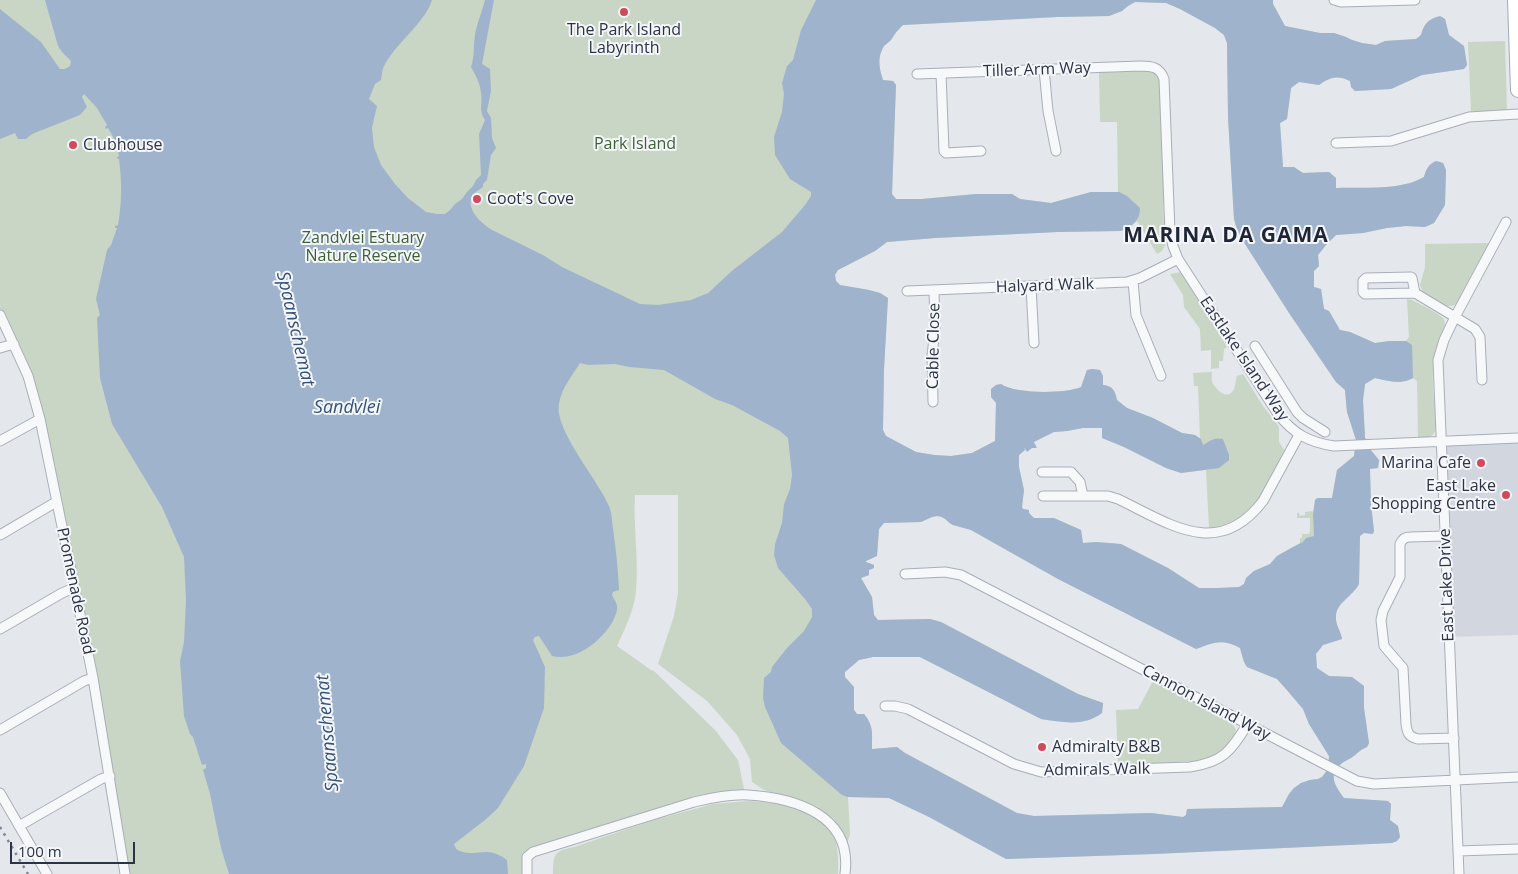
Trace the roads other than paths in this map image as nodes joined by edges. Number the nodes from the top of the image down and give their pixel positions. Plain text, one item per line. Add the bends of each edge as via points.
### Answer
1 (1334, 0) edge
2 (1415, 0) edge
3 (1515, 0) edge
4 (1156, 68) joint
5 (1044, 69) junction
6 (918, 74) dead end
7 (941, 74) junction
8 (1518, 90) edge
9 (1518, 114) edge
10 (1336, 143) dead end
11 (981, 151) dead end
12 (1056, 151) dead end
13 (1506, 222) dead end
14 (1178, 259) junction
15 (1133, 281) junction
16 (1031, 286) junction
17 (934, 290) junction
18 (907, 291) dead end
19 (1415, 293) junction
20 (0, 315) edge
21 (1455, 317) junction
22 (1034, 343) dead end
23 (14, 344) junction
24 (1255, 346) dead end
25 (0, 348) edge
26 (1161, 376) dead end
27 (1482, 380) dead end
28 (933, 402) dead end
29 (1296, 412) junction
30 (40, 419) junction
31 (1285, 423) junction
32 (1325, 432) dead end
33 (1299, 435) junction
34 (1518, 438) edge
35 (0, 441) edge
36 (1441, 442) junction
37 (1042, 472) dead end
38 (1043, 496) dead end
39 (1083, 496) junction
40 (56, 502) junction
41 (0, 535) edge
42 (1445, 536) junction
43 (905, 574) dead end
44 (74, 588) junction
45 (0, 629) edge
46 (93, 678) junction
47 (885, 706) dead end
48 (1248, 725) junction
49 (0, 730) edge
50 (1454, 738) junction
51 (110, 776) junction
52 (1518, 778) edge
53 (1456, 780) junction
54 (0, 793) edge
55 (19, 826) junction
56 (1518, 850) edge
57 (1458, 851) junction
58 (47, 874) edge
59 (125, 874) edge
60 (527, 874) edge
61 (845, 874) edge
62 (1459, 874) edge

1 - 2 street
3 - 8 main road
4 - 5 street, Tiller Arm Way
4 - 14 street, Eastlake Island Way via 1164,79 1170,232
5 - 7 street, Tiller Arm Way
5 - 12 street
6 - 7 street, Tiller Arm Way
7 - 11 street via 943,149 946,153
9 - 10 street via 1469,117 1391,141
13 - 21 street, East Lake Drive
14 - 15 street, Halyard Walk
14 - 31 street, Eastlake Island Way
15 - 16 street, Halyard Walk
15 - 26 street via 1136,314
16 - 17 street, Halyard Walk
16 - 22 street
17 - 18 street, Halyard Walk
17 - 28 street, Cable Close
19 - 19 street via 1365,294 1363,281 1366,278 1410,277
19 - 21 street
20 - 23 street, Promenade Road
21 - 27 street via 1473,327 1480,337
21 - 36 street, East Lake Drive via 1438,360
23 - 25 street
23 - 30 street, Promenade Road via 31,385
24 - 29 street
29 - 31 street
29 - 32 street
30 - 35 street
30 - 40 street, Promenade Road
31 - 33 street, Eastlake Island Way
33 - 36 street, Eastlake Island Way via 1334,446
33 - 39 street via 1257,509 1247,519 1223,531 1189,531 1113,497
34 - 36 street, Eastlake Island Way
36 - 42 street, East Lake Drive
37 - 39 street via 1071,472 1080,482
38 - 39 street
40 - 41 street
40 - 44 street, Promenade Road
42 - 50 street, East Lake Drive
42 - 50 street via 1410,536 1401,541 1400,577 1381,620 1384,646 1403,668 1408,733 1418,739
43 - 48 street, Cannon Island Way via 945,572 961,575
44 - 45 street
44 - 46 street, Promenade Road
46 - 49 street
46 - 51 street, Promenade Road
47 - 48 street, Admirals Walk via 908,709 1014,764 1041,772 1205,764 1233,747
48 - 53 street, Cannon Island Way via 1357,781 1374,784
50 - 53 street, East Lake Drive
51 - 55 street
51 - 59 street, Promenade Road
52 - 53 street, Cannon Island Way
53 - 57 street, East Lake Drive
54 - 55 street
55 - 58 street
56 - 57 street
57 - 62 street, East Lake Drive
60 - 61 street via 527,857 533,852 700,801 748,795 790,802 818,813 828,822 845,850

